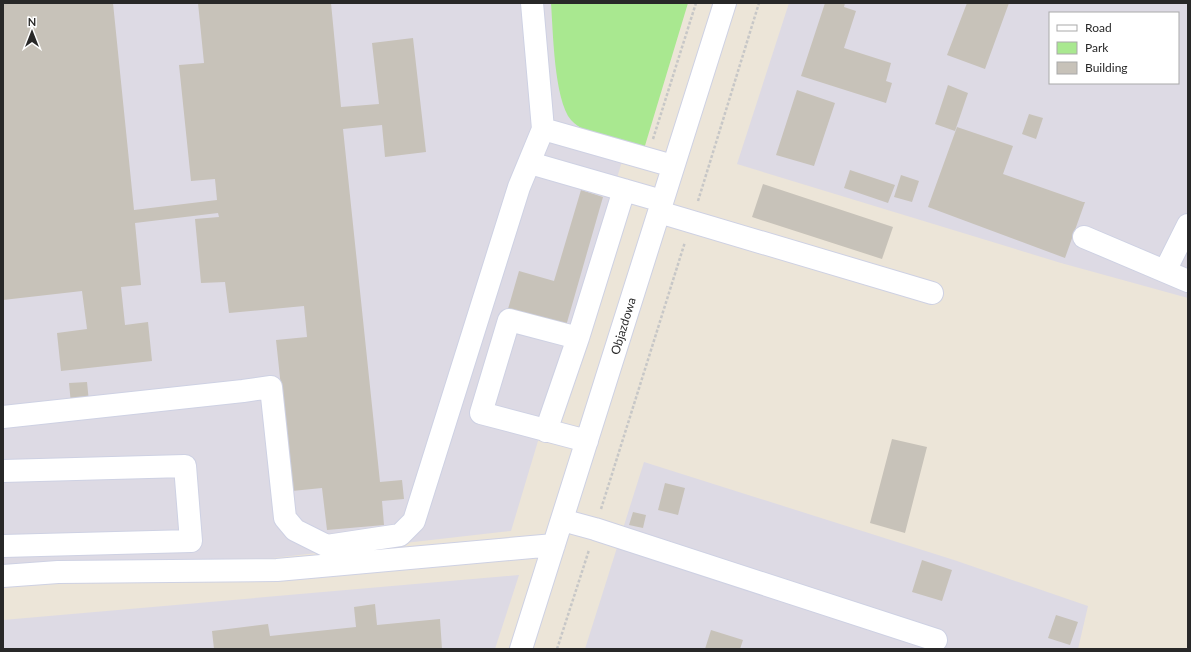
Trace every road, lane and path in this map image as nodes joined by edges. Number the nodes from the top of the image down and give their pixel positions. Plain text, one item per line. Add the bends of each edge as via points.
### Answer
1 (532, 3) edge
2 (725, 3) edge
3 (758, 3) edge
4 (543, 129) junction
5 (530, 163) junction
6 (673, 166) junction
7 (624, 190) junction
8 (661, 206) junction
9 (692, 222) junction
10 (1188, 225) edge
11 (1084, 237) dead end
12 (1165, 271) junction
13 (1188, 281) edge
14 (932, 293) dead end
15 (578, 338) junction
16 (3, 417) edge
17 (546, 431) junction
18 (587, 441) junction
19 (3, 471) edge
20 (562, 520) junction
21 (595, 529) junction
22 (554, 545) junction
23 (3, 546) edge
24 (3, 576) edge
25 (936, 640) dead end
26 (522, 649) edge
27 (558, 649) edge

1 - 4 street
2 - 6 street, Objazdowa
3 - 9 path
4 - 5 street
4 - 6 street
5 - 7 street
5 - 16 street via 519,187 414,521 400,535 327,546 295,530 285,518 271,387
6 - 8 street, Objazdowa
7 - 8 street
7 - 15 street
8 - 9 street
8 - 18 street, Objazdowa
9 - 14 street
9 - 21 path
10 - 12 street
11 - 12 street
12 - 13 street
15 - 17 street
15 - 17 street via 510,320 481,413
17 - 18 street
18 - 20 street, Objazdowa
19 - 23 street via 185,466 191,541
20 - 21 street
20 - 22 street, Objazdowa
21 - 25 street
21 - 27 path
22 - 24 street via 278,570 58,572
22 - 26 street, Objazdowa

